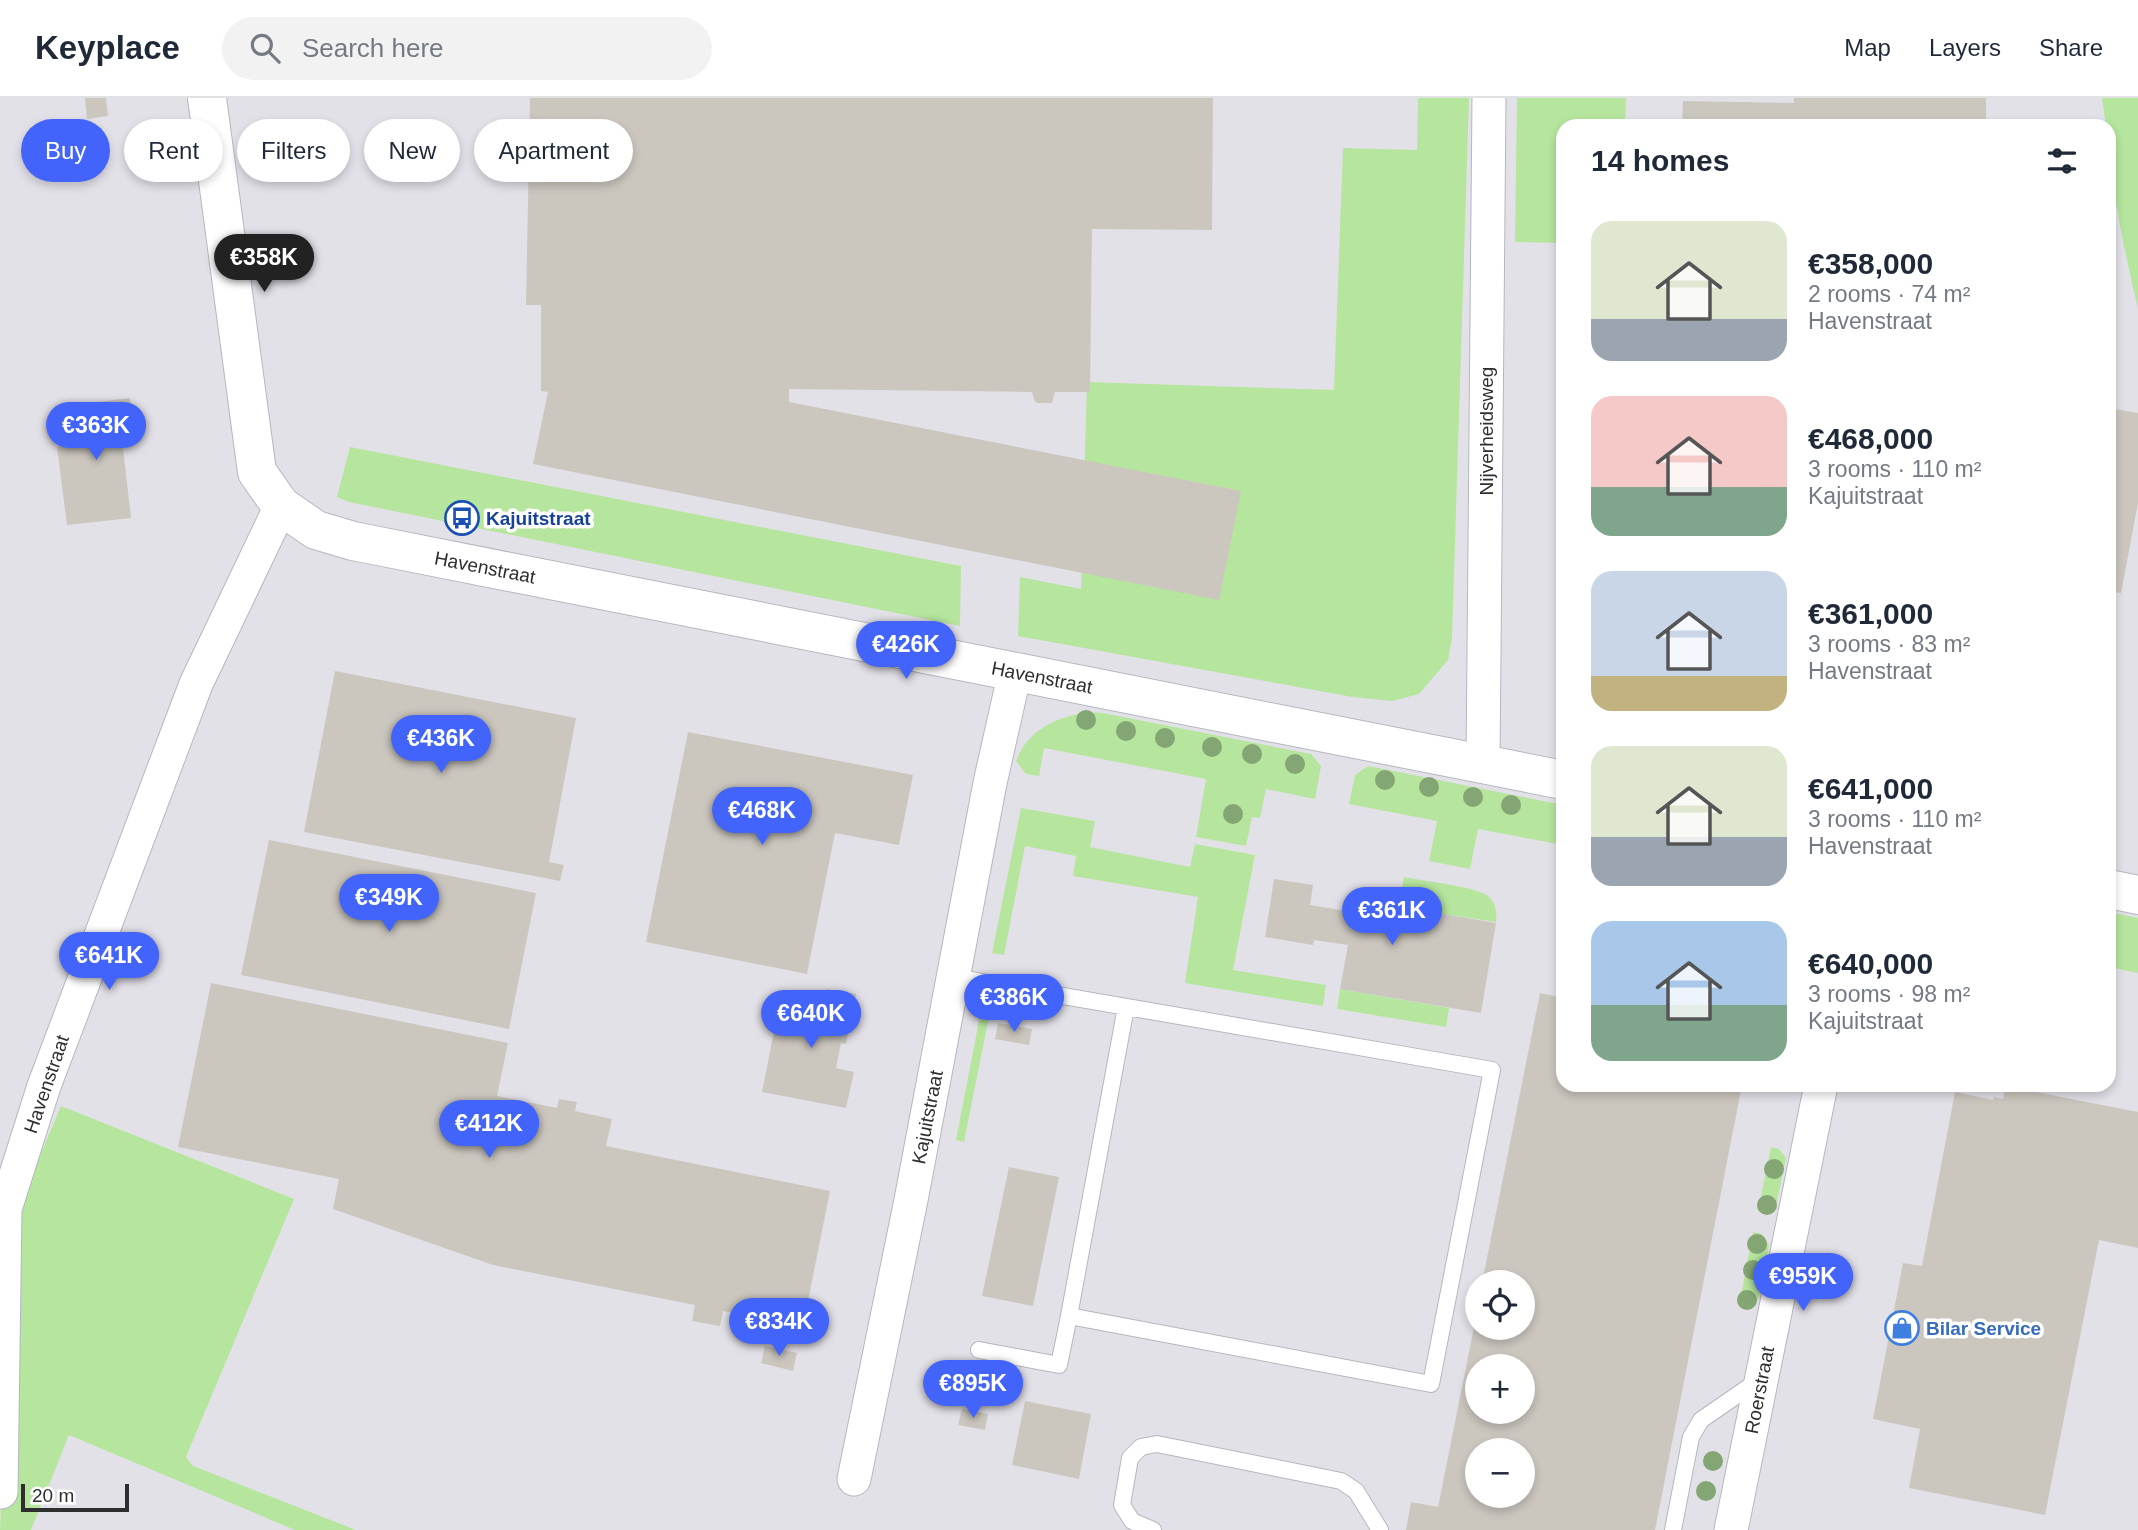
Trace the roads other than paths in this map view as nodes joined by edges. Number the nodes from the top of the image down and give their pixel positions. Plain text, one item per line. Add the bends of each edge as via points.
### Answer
1 (207, 98) edge
2 (1489, 98) edge
3 (281, 506) junction
4 (1015, 672) junction
5 (1483, 764) junction
6 (1556, 779) edge
7 (2116, 890) edge
8 (2138, 895) edge
9 (953, 976) junction
10 (1126, 1007) junction
11 (1820, 1092) edge
12 (1069, 1316) junction
13 (979, 1350) dead end
14 (1762, 1378) junction
15 (854, 1479) dead end
16 (1, 1492) edge
17 (1153, 1530) edge
18 (1380, 1530) edge
19 (1673, 1530) edge
20 (1731, 1530) edge

1 - 3 street, Havenstraat via 257,471
2 - 5 street, Nijverheidsweg
3 - 4 street, Havenstraat via 316,530 353,541
3 - 16 street, Havenstraat via 196,684 44,1086 5,1209
4 - 5 street, Havenstraat
4 - 9 street, Kajuitstraat
5 - 6 street, Havenstraat
7 - 8 street
9 - 10 lane
9 - 15 street, Kajuitstraat
10 - 12 lane
10 - 12 lane via 1492,1070 1431,1384
11 - 14 street, Roerstraat
12 - 13 lane via 1059,1365
14 - 19 lane via 1700,1420 1691,1437
14 - 20 street, Roerstraat
17 - 18 lane via 1132,1521 1122,1505 1130,1458 1142,1447 1157,1444 1341,1481 1356,1491

